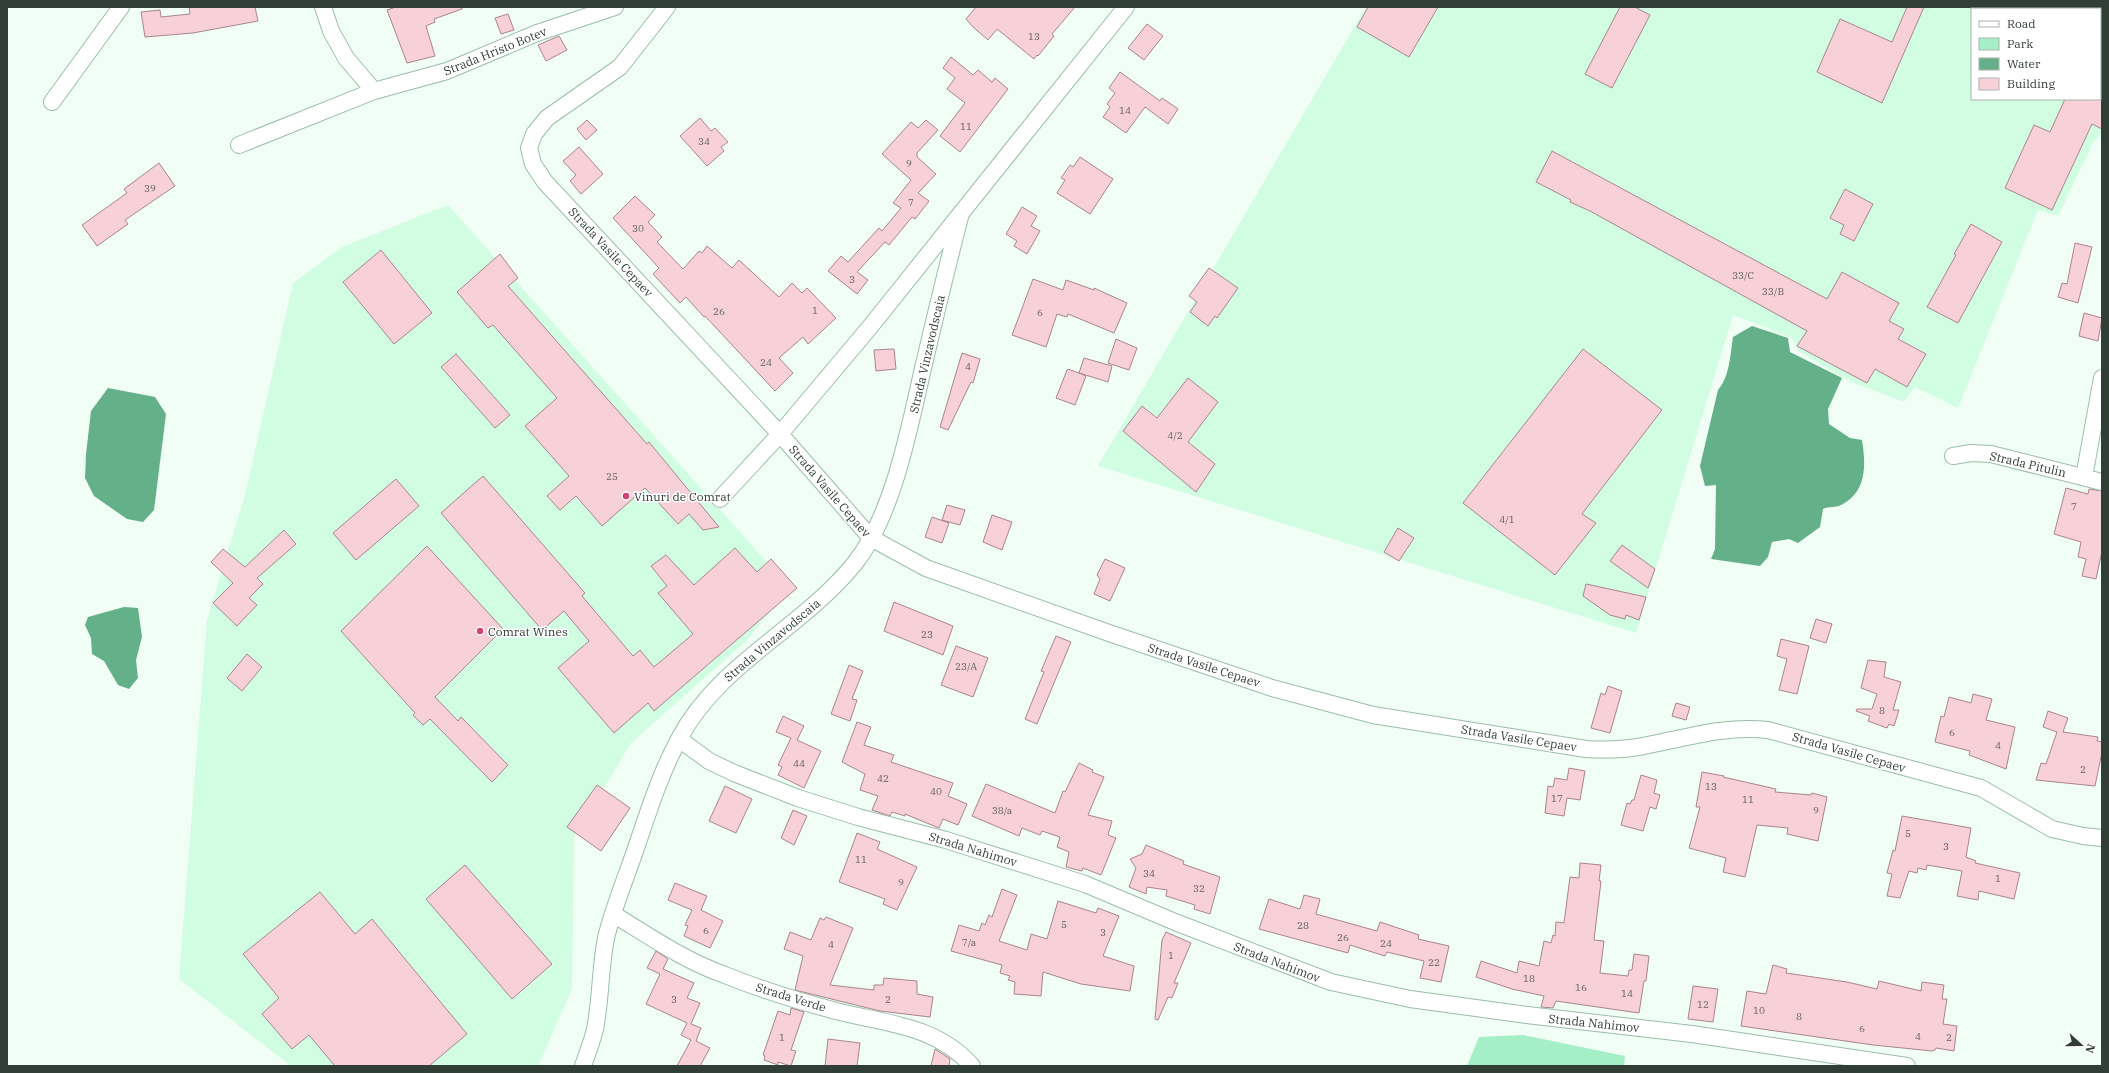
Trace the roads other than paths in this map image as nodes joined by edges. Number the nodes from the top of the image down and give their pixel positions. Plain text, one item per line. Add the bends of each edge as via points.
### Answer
1 (121, 7) edge
2 (323, 7) edge
3 (615, 7) edge
4 (667, 7) edge
5 (1126, 7) edge
6 (374, 91) junction
7 (52, 102) dead end
8 (239, 145) dead end
9 (961, 213) junction
10 (2102, 378) edge
11 (780, 434) junction
12 (1953, 456) dead end
13 (2084, 477) junction
14 (2102, 482) edge
15 (720, 499) dead end
16 (871, 538) junction
17 (679, 739) junction
18 (2102, 838) edge
19 (613, 914) junction
20 (583, 1066) edge
21 (972, 1066) edge
22 (1907, 1066) edge

1 - 7 street
2 - 6 street via 331,31 346,58
3 - 6 street, Strada Hristo Botev via 537,34 447,71
4 - 11 street, Strada Vasile Cepaev via 620,67 547,118 534,134 529,148 533,164 545,182
5 - 9 street, Strada Vinzavodscaia
6 - 8 street, Strada Hristo Botev
9 - 11 street, Strada Vinzavodscaia
9 - 16 street, Strada Vinzavodscaia via 906,444 888,500
10 - 13 street
11 - 15 street, Strada Vinzavodscaia
11 - 16 street, Strada Vasile Cepaev
12 - 13 street, Strada Pitulin via 1971,453 1990,454
13 - 14 street, Strada Pitulin
16 - 17 street, Strada Vinzavodscaia via 857,561 835,586 791,626 725,677 698,708
16 - 18 street, Strada Vasile Cepaev via 926,568 1190,661 1343,708 1586,749 1612,750 1637,747 1723,729 1768,730 1982,788 2052,829
17 - 19 street, Strada Vinzavodscaia via 656,790
17 - 22 street, Strada Nahimov via 710,761 734,773 798,798 946,840 1085,884 1174,922 1331,982 1418,1000 1527,1016 1692,1034
19 - 20 street, Strada Vinzavodscaia via 606,940 595,1030
19 - 21 street, Strada Verde via 668,948 723,975 787,997 931,1034 956,1049

